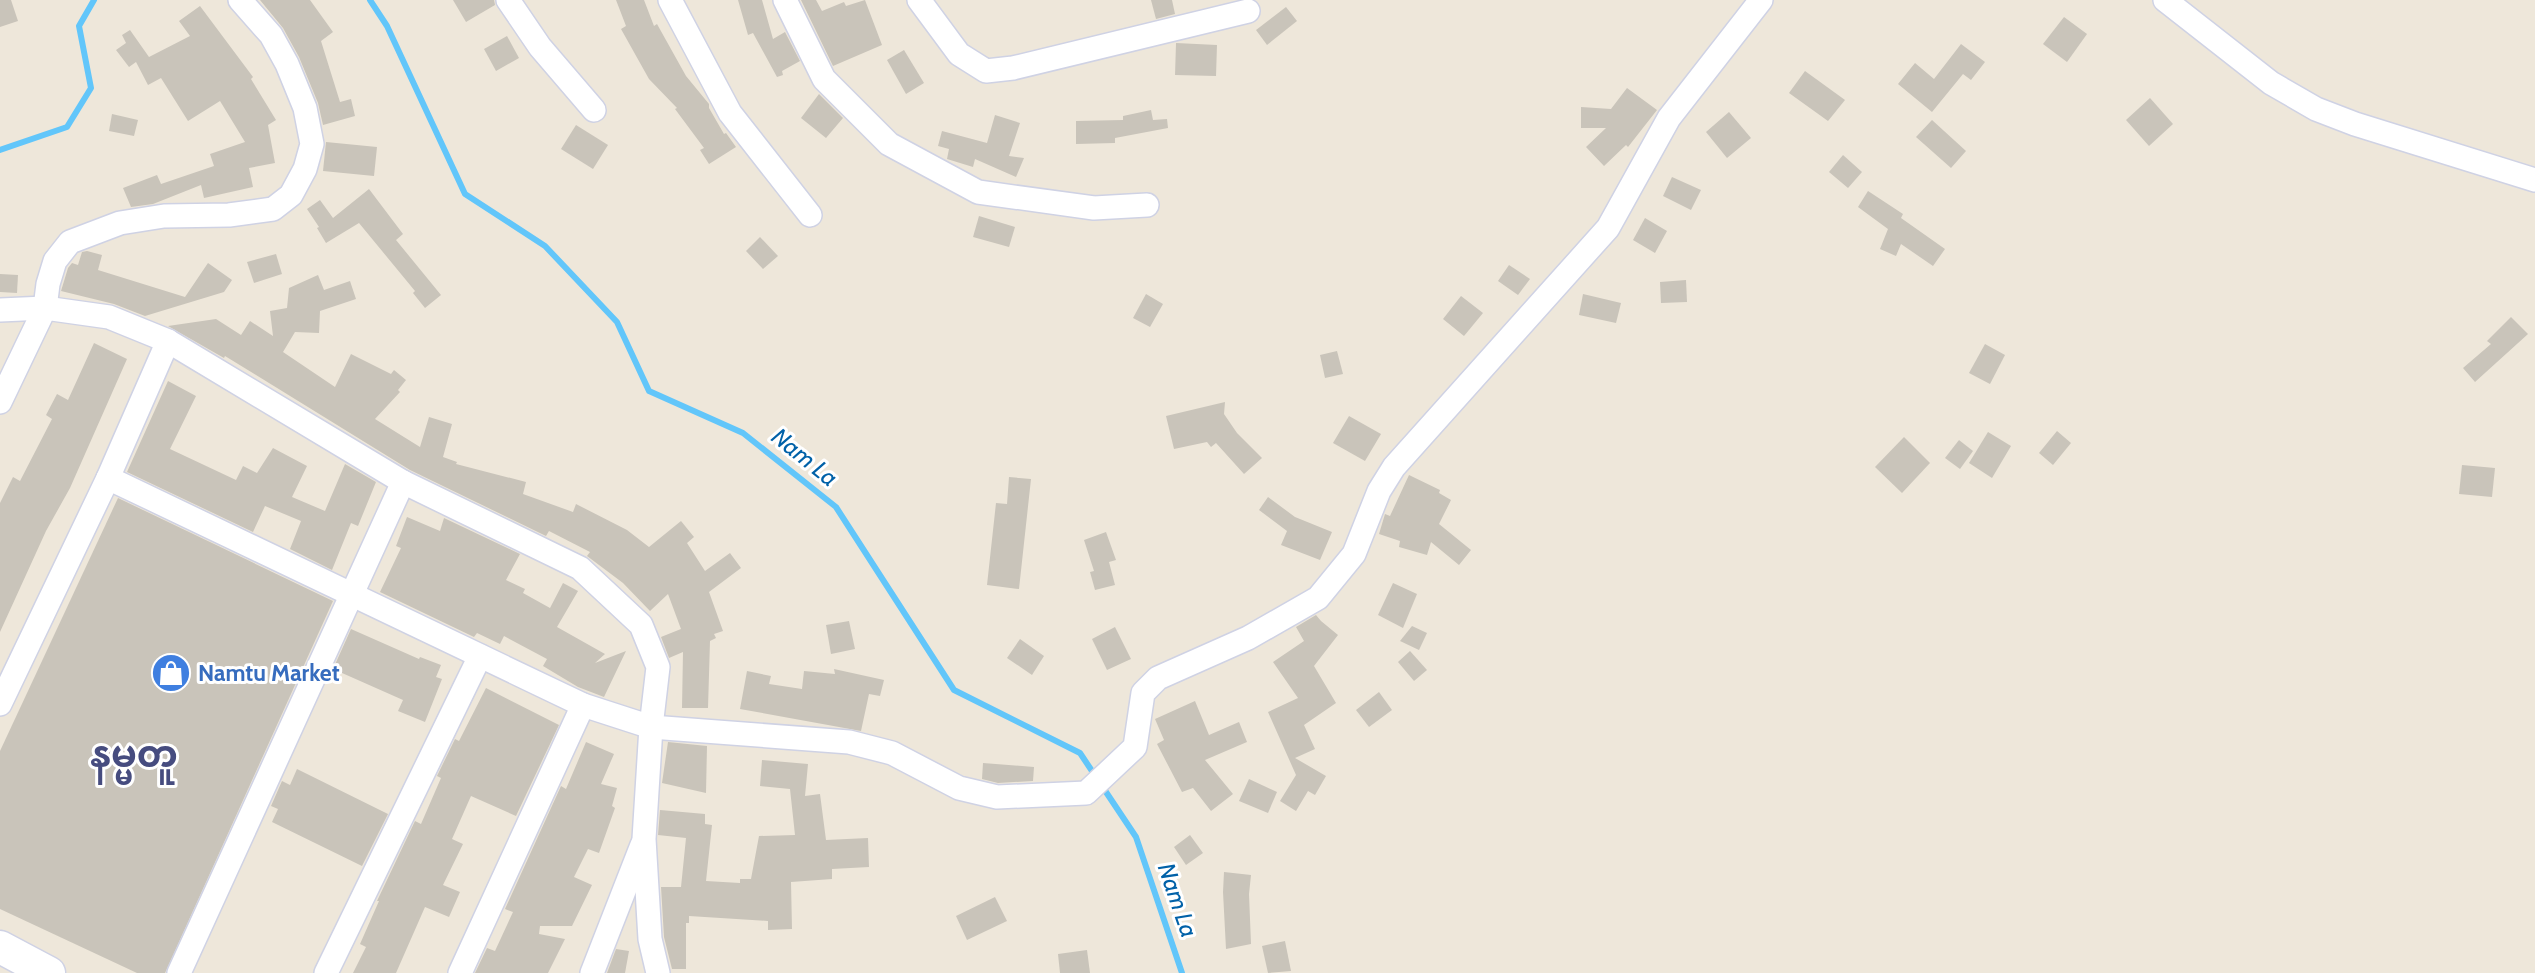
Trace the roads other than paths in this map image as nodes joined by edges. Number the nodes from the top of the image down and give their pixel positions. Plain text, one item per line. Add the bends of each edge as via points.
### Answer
1 (240, 0) edge
2 (508, 0) edge
3 (670, 0) edge
4 (785, 0) edge
5 (919, 0) edge
6 (1761, 0) edge
7 (2165, 0) edge
8 (1248, 11) dead end
9 (594, 110) dead end
10 (2535, 180) edge
11 (1147, 205) dead end
12 (810, 215) dead end
13 (44, 308) junction
14 (0, 310) edge
15 (168, 341) junction
16 (0, 402) edge
17 (108, 478) junction
18 (403, 482) junction
19 (351, 595) junction
20 (480, 656) junction
21 (6, 676) edge
22 (0, 704) edge
23 (583, 705) junction
24 (651, 727) junction
25 (645, 839) junction
26 (0, 947) edge
27 (49, 973) edge
28 (178, 973) edge
29 (326, 973) edge
30 (460, 973) edge
31 (592, 973) edge
32 (658, 973) edge

1 - 13 street via 271,35 305,108 312,144 291,195 273,209 120,223 70,242 55,261
2 - 9 street via 540,47
3 - 12 street via 730,113
4 - 11 street via 824,79 889,144 978,192 1094,208
5 - 8 street via 959,54 986,71
6 - 24 street via 1669,118 1608,228 1394,467 1379,491 1354,554 1318,598 1248,638 1158,678 1143,693 1135,747 1086,793 997,797 959,788 892,753 849,742
7 - 10 street via 2271,83 2316,109
13 - 14 street
13 - 15 street via 109,317
13 - 16 street
15 - 17 street
15 - 18 street
17 - 19 street
17 - 21 street
18 - 19 street
18 - 24 street via 580,568 640,625 658,667
19 - 20 street
19 - 28 street
20 - 23 street
20 - 29 street
21 - 22 street
23 - 24 street
23 - 30 street
24 - 25 street
25 - 31 street
25 - 32 street via 650,939
26 - 27 main road

